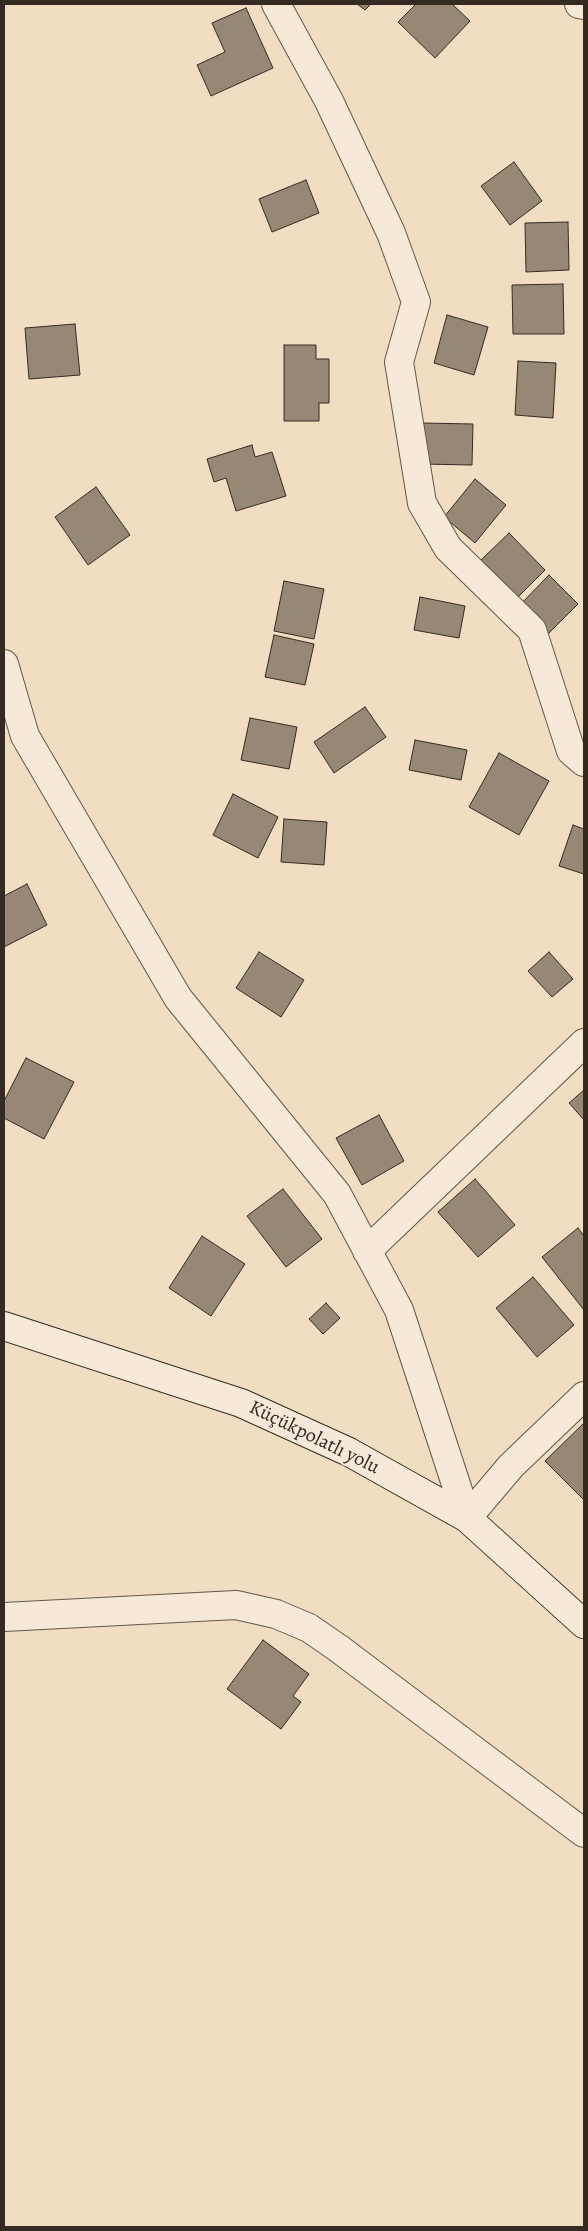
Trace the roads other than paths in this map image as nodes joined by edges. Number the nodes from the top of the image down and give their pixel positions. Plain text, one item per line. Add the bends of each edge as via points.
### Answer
1 (276, 4) edge
2 (579, 4) edge
3 (584, 5) edge
4 (4, 664) edge
5 (584, 762) edge
6 (584, 1043) edge
7 (367, 1251) junction
8 (4, 1326) edge
9 (584, 1396) edge
10 (467, 1518) junction
11 (4, 1617) edge
12 (584, 1624) edge
13 (584, 1833) edge

1 - 5 street via 329,101 391,233 416,302 399,362 422,503 448,548 532,630 571,751
2 - 3 street
4 - 7 street via 25,736 178,998 338,1194
6 - 7 street
7 - 10 street via 399,1310
8 - 10 street, Küçükpolatlı yolu via 242,1403 349,1452
9 - 10 street via 511,1466
10 - 12 street, Küçükpolatlı yolu
11 - 13 street via 236,1605 276,1614 309,1628 338,1648

